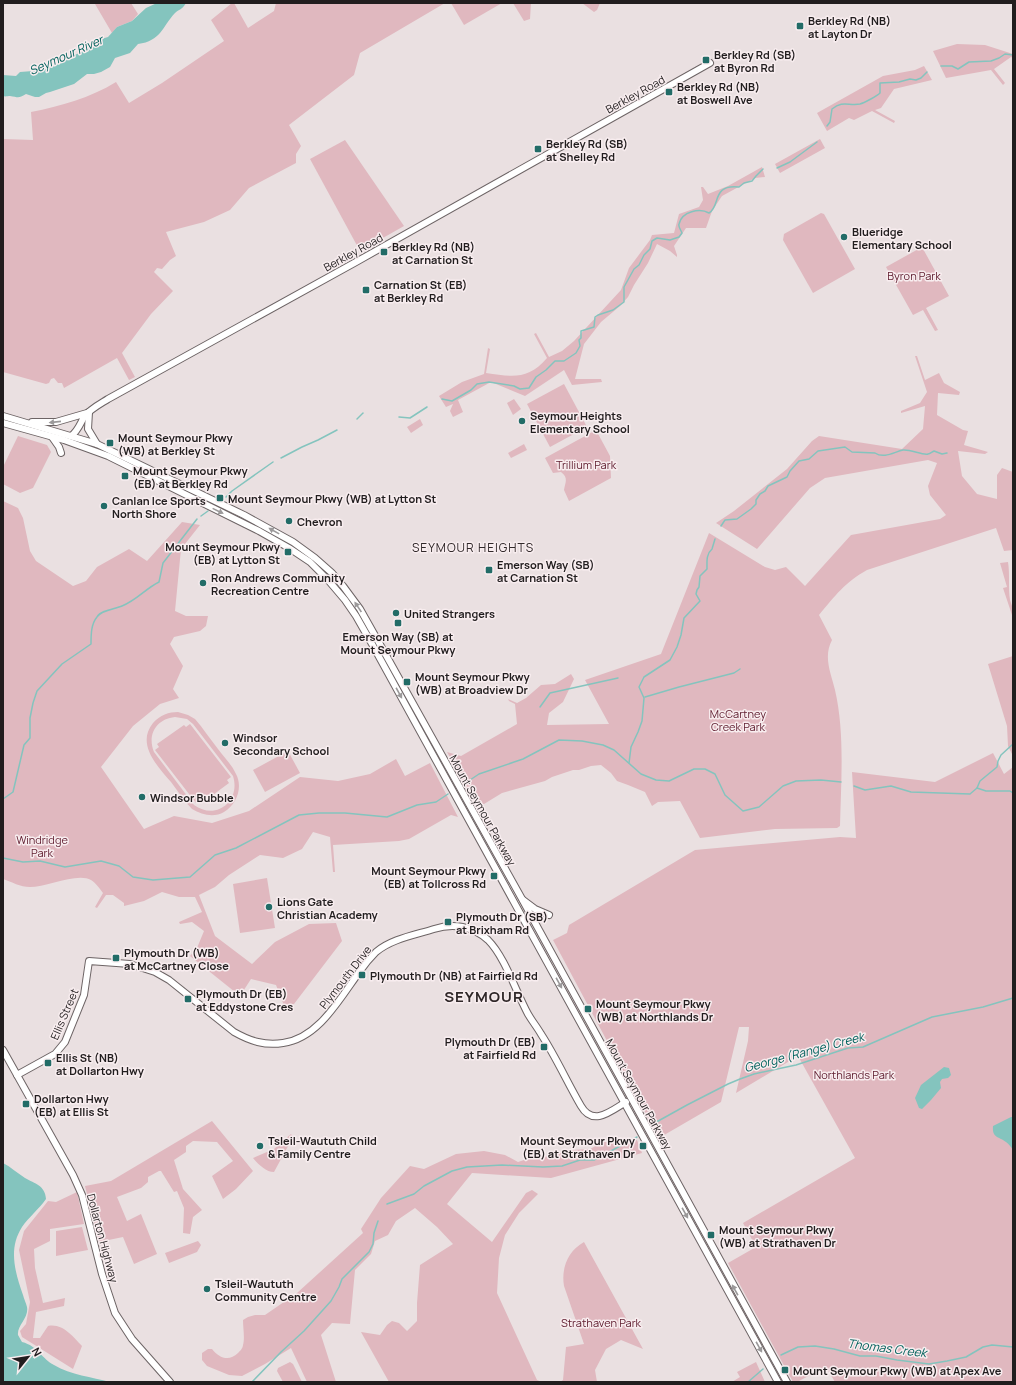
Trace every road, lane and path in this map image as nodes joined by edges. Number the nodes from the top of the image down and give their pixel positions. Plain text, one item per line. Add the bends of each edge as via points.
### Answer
1 (710, 63) dead end
2 (89, 412) junction
3 (3, 416) edge
4 (20, 421) junction
5 (3, 424) edge
6 (75, 435) junction
7 (52, 438) junction
8 (97, 444) junction
9 (61, 454) dead end
10 (522, 899) junction
11 (549, 915) dead end
12 (89, 962) joint
13 (3, 1050) edge
14 (17, 1075) junction
15 (631, 1099) junction
16 (624, 1103) junction
17 (170, 1382) edge
18 (778, 1382) edge
19 (787, 1382) edge

1 - 2 main road, Berkley Road via 113,396
2 -> 4 main road via 56,422
2 - 6 main road, Berkley Road
2 - 8 main road via 88,428
3 - 4 main road, Mount Seymour Parkway
4 - 6 main road, Mount Seymour Parkway
5 - 7 main road, Mount Seymour Parkway
6 - 8 main road, Mount Seymour Parkway
7 - 9 main road
7 -> 16 main road, Mount Seymour Parkway via 108,456 258,531 296,552 328,580 357,618
10 -> 8 main road, Mount Seymour Parkway via 360,609 332,573 302,549 256,522
10 - 11 main road
10 - 15 main road, Mount Seymour Parkway
12 - 14 main road, Ellis Street via 84,995 65,1042 54,1054
12 - 16 main road, Plymouth Drive via 130,964 155,972 245,1038 257,1042 286,1043 318,1026 382,947 440,927 468,928 481,934 498,953 529,1016 587,1114 595,1117 602,1115
13 - 14 main road, Dollarton Highway
14 - 17 main road, Dollarton Highway via 82,1195 107,1293 115,1313 132,1339
15 - 16 main road, Plymouth Drive
19 -> 15 main road, Mount Seymour Parkway
16 -> 18 main road, Mount Seymour Parkway

